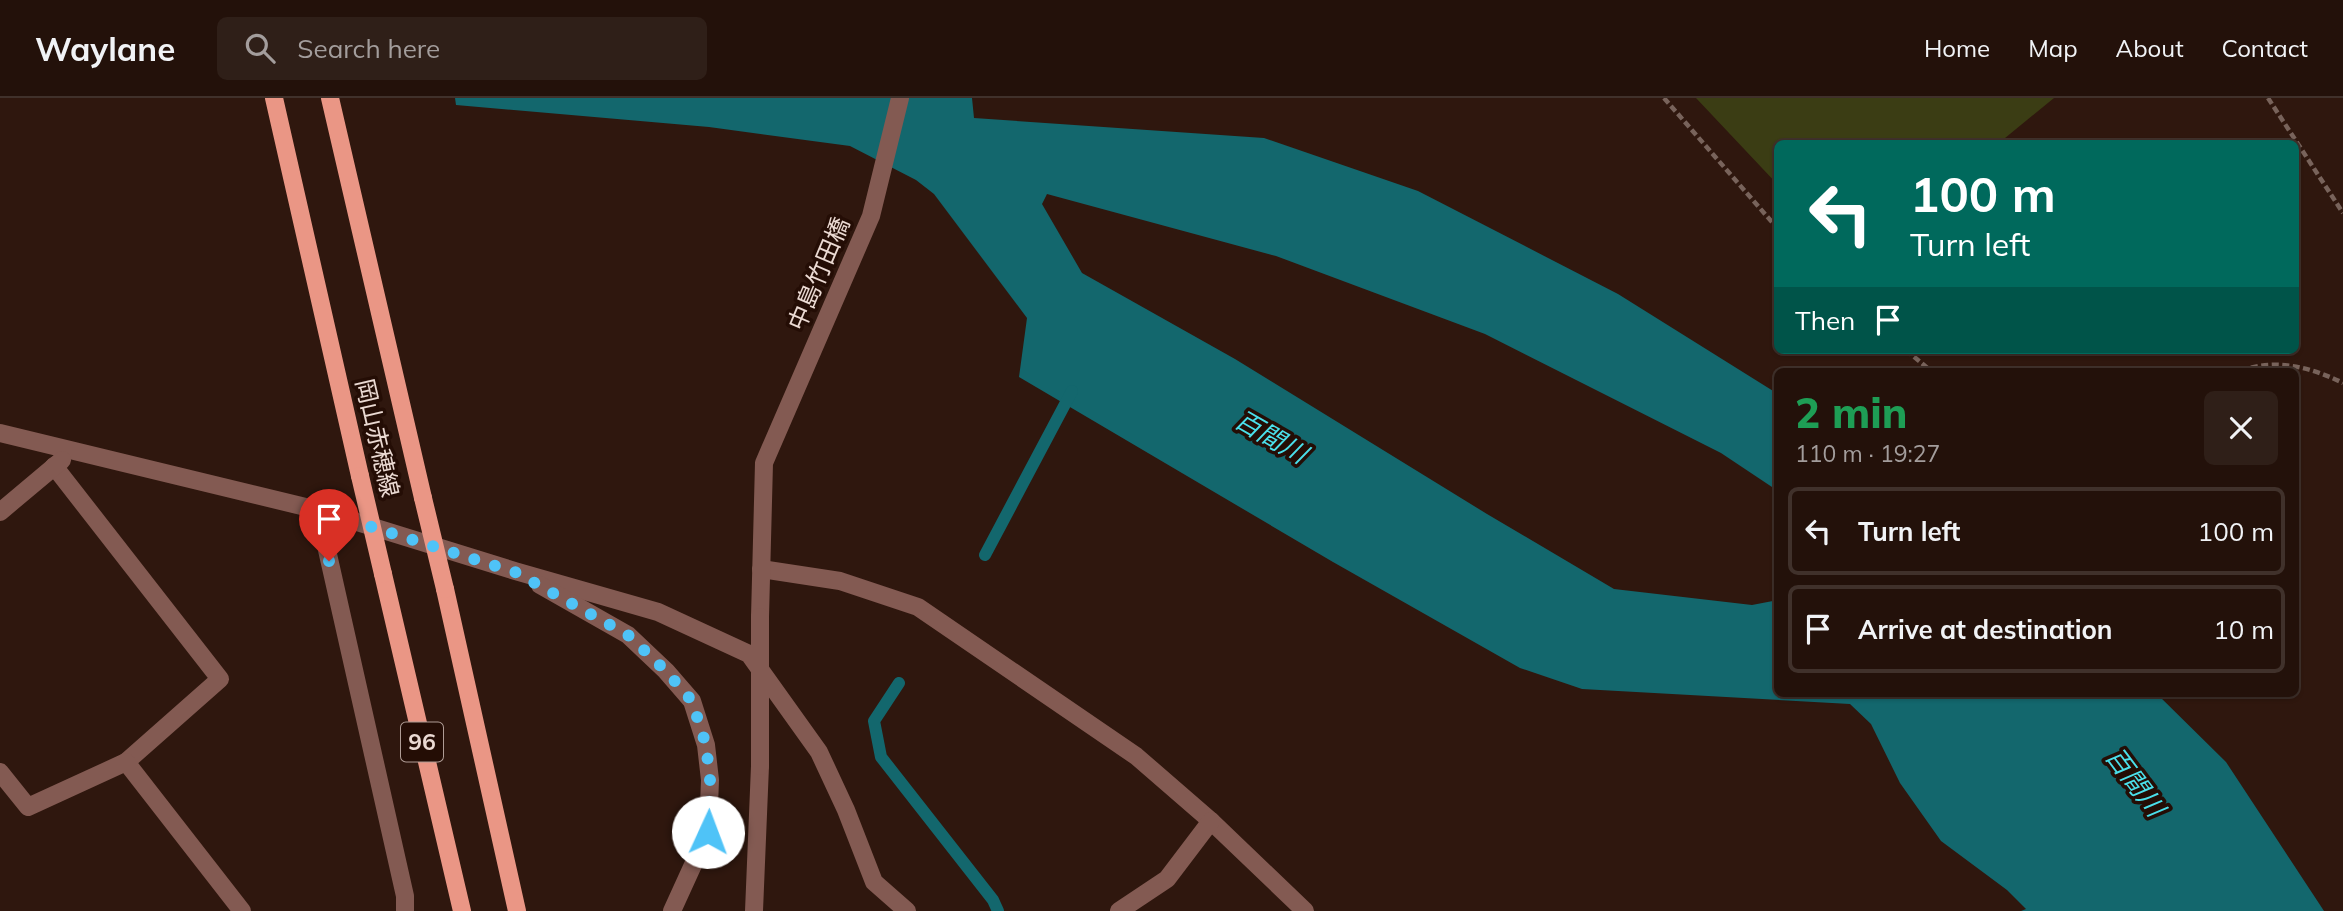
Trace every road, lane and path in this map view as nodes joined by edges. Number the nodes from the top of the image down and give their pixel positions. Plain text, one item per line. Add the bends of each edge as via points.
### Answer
1 (274, 98) edge
2 (330, 98) edge
3 (900, 98) edge
4 (1664, 98) edge
5 (2269, 98) edge
6 (2296, 140) edge
7 (2299, 145) edge
8 (2343, 213) edge
9 (1774, 224) edge
10 (1911, 354) edge
11 (1927, 368) edge
12 (2248, 368) edge
13 (2343, 383) edge
14 (0, 433) edge
15 (73, 451) junction
16 (54, 466) junction
17 (318, 510) junction
18 (0, 512) edge
19 (761, 569) junction
20 (515, 572) junction
21 (126, 762) junction
22 (0, 772) edge
23 (1211, 821) junction
24 (242, 911) edge
25 (405, 911) edge
26 (462, 911) edge
27 (517, 911) edge
28 (672, 911) edge
29 (754, 911) edge
30 (907, 911) edge
31 (1120, 911) edge
32 (1305, 911) edge

1 - 26 main road, 岡山赤穂線 / 96, bridge
2 - 27 main road, 岡山赤穂線 / 96, bridge
3 - 19 street, 中島竹田橋 via 871,216 764,463
4 - 9 path
5 - 6 path
7 - 8 path
10 - 11 path
12 - 13 path via 2260,363 2317,369
14 - 15 street
15 - 16 street
15 - 17 street
16 - 18 street
16 - 21 street via 220,679
17 - 20 street
17 - 25 street
19 - 23 street via 840,581 918,607 1136,756
19 - 29 street, bridge
20 - 28 street via 628,635 692,701 706,745 708,832
20 - 30 street via 658,612 749,654 819,752 874,881
21 - 22 street via 28,807
21 - 24 street
23 - 31 street via 1167,879
23 - 32 street

